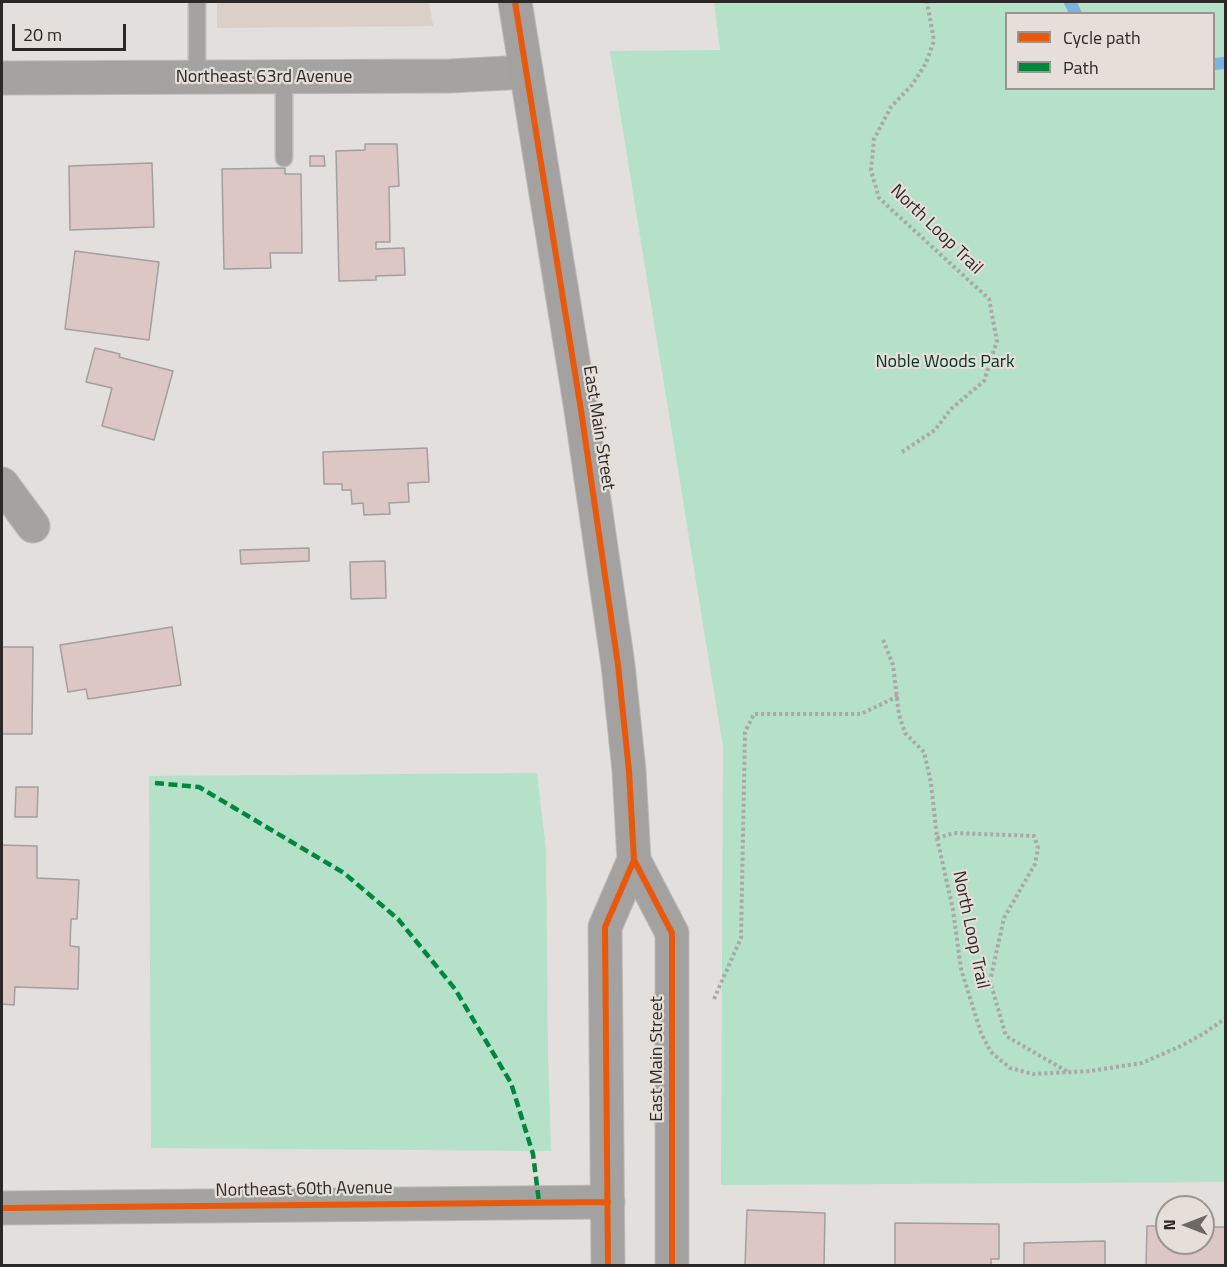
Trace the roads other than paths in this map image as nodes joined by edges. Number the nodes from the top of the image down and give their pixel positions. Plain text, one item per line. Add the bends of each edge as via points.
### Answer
1 (197, 2) edge
2 (515, 2) edge
3 (526, 72) junction
4 (2, 78) edge
5 (197, 78) junction
6 (284, 78) junction
7 (284, 158) dead end
8 (2, 484) edge
9 (33, 526) dead end
10 (634, 861) junction
11 (608, 1202) junction
12 (2, 1208) edge
13 (608, 1266) edge
14 (672, 1266) edge

1 - 5 lane
2 - 3 main road, East Main Street
3 - 6 street, Northeast 63rd Avenue
3 - 10 main road, East Main Street via 618,665
4 - 5 street, Northeast 63rd Avenue
5 - 6 street, Northeast 63rd Avenue
6 - 7 lane
8 - 9 street
10 - 11 main road, East Main Street via 605,927
10 - 14 main road, East Main Street via 672,933
11 - 12 street, Northeast 60th Avenue
11 - 13 main road, East Main Street

